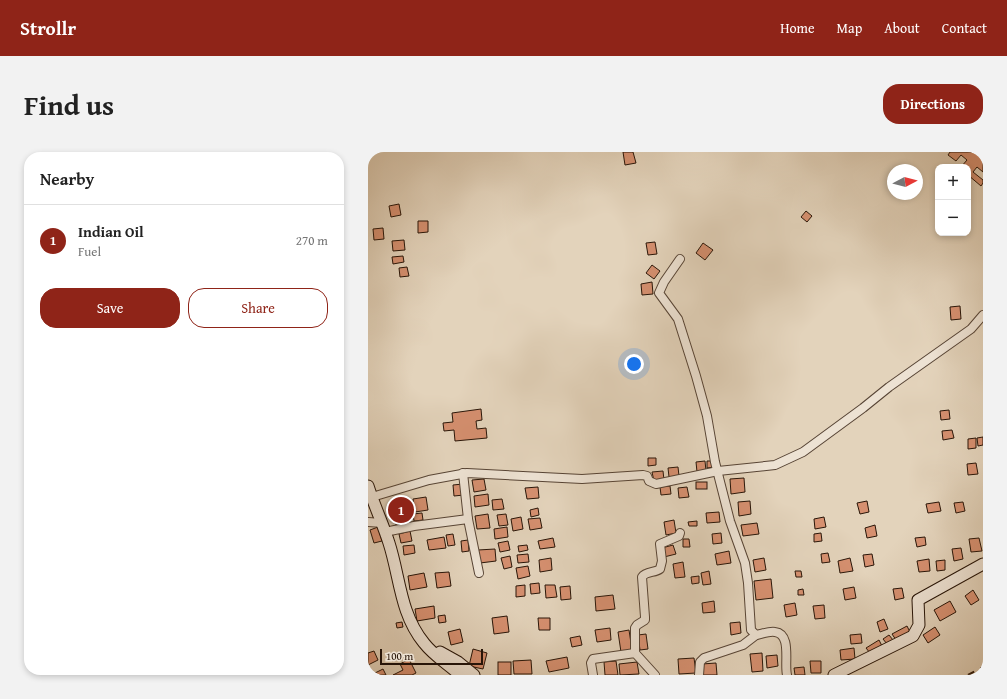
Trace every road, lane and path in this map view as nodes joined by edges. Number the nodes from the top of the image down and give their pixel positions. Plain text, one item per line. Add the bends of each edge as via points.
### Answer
1 (680, 259) dead end
2 (983, 315) edge
3 (718, 471) junction
4 (464, 473) junction
5 (368, 486) edge
6 (372, 497) junction
7 (468, 519) junction
8 (368, 522) edge
9 (384, 528) junction
10 (680, 533) dead end
11 (983, 564) edge
12 (479, 573) dead end
13 (756, 635) junction
14 (424, 643) junction
15 (635, 653) junction
16 (456, 674) edge
17 (474, 675) edge
18 (593, 675) edge
19 (655, 675) edge
20 (699, 675) edge
21 (787, 675) edge
22 (834, 675) edge

1 - 3 street via 659,293 678,319 707,416
2 - 3 street via 971,329 803,452 775,465
3 - 4 street via 656,484 643,475 582,479
3 - 13 street via 730,521 745,563 751,630
4 - 6 street via 429,480
4 - 7 street
5 - 6 main road
6 - 9 main road
7 - 9 street
7 - 12 street
8 - 9 street
9 - 14 main road via 407,614
10 - 15 street via 679,536 660,544 660,569 642,577 645,620 634,628
11 - 22 main road via 918,600 919,625 914,636
13 - 20 street via 744,645 704,658 700,662
13 - 21 street via 777,632 786,640
14 - 16 main road
14 - 17 main road via 458,662
15 - 18 street via 593,658
15 - 19 street

